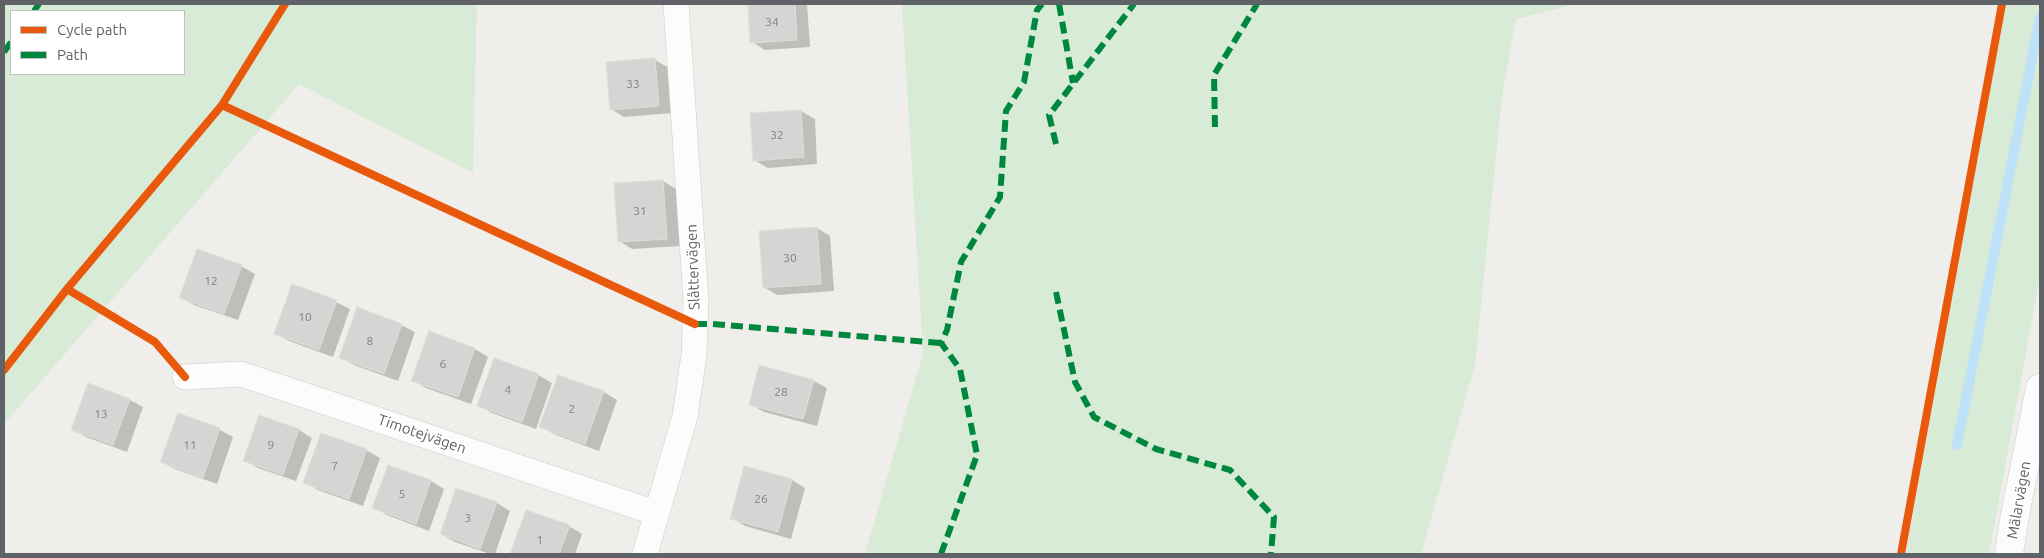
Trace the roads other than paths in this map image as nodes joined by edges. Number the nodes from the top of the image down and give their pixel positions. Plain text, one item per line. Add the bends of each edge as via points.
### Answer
1 (676, 4) edge
2 (184, 377) dead end
3 (2040, 388) edge
4 (656, 513) junction
5 (645, 554) edge
6 (2009, 554) edge

1 - 4 street, Slåttervägen via 696,301 694,355 685,416
2 - 4 street, Timotejvägen via 241,374
3 - 6 street, Mälarvägen
4 - 5 street, Slåttervägen

